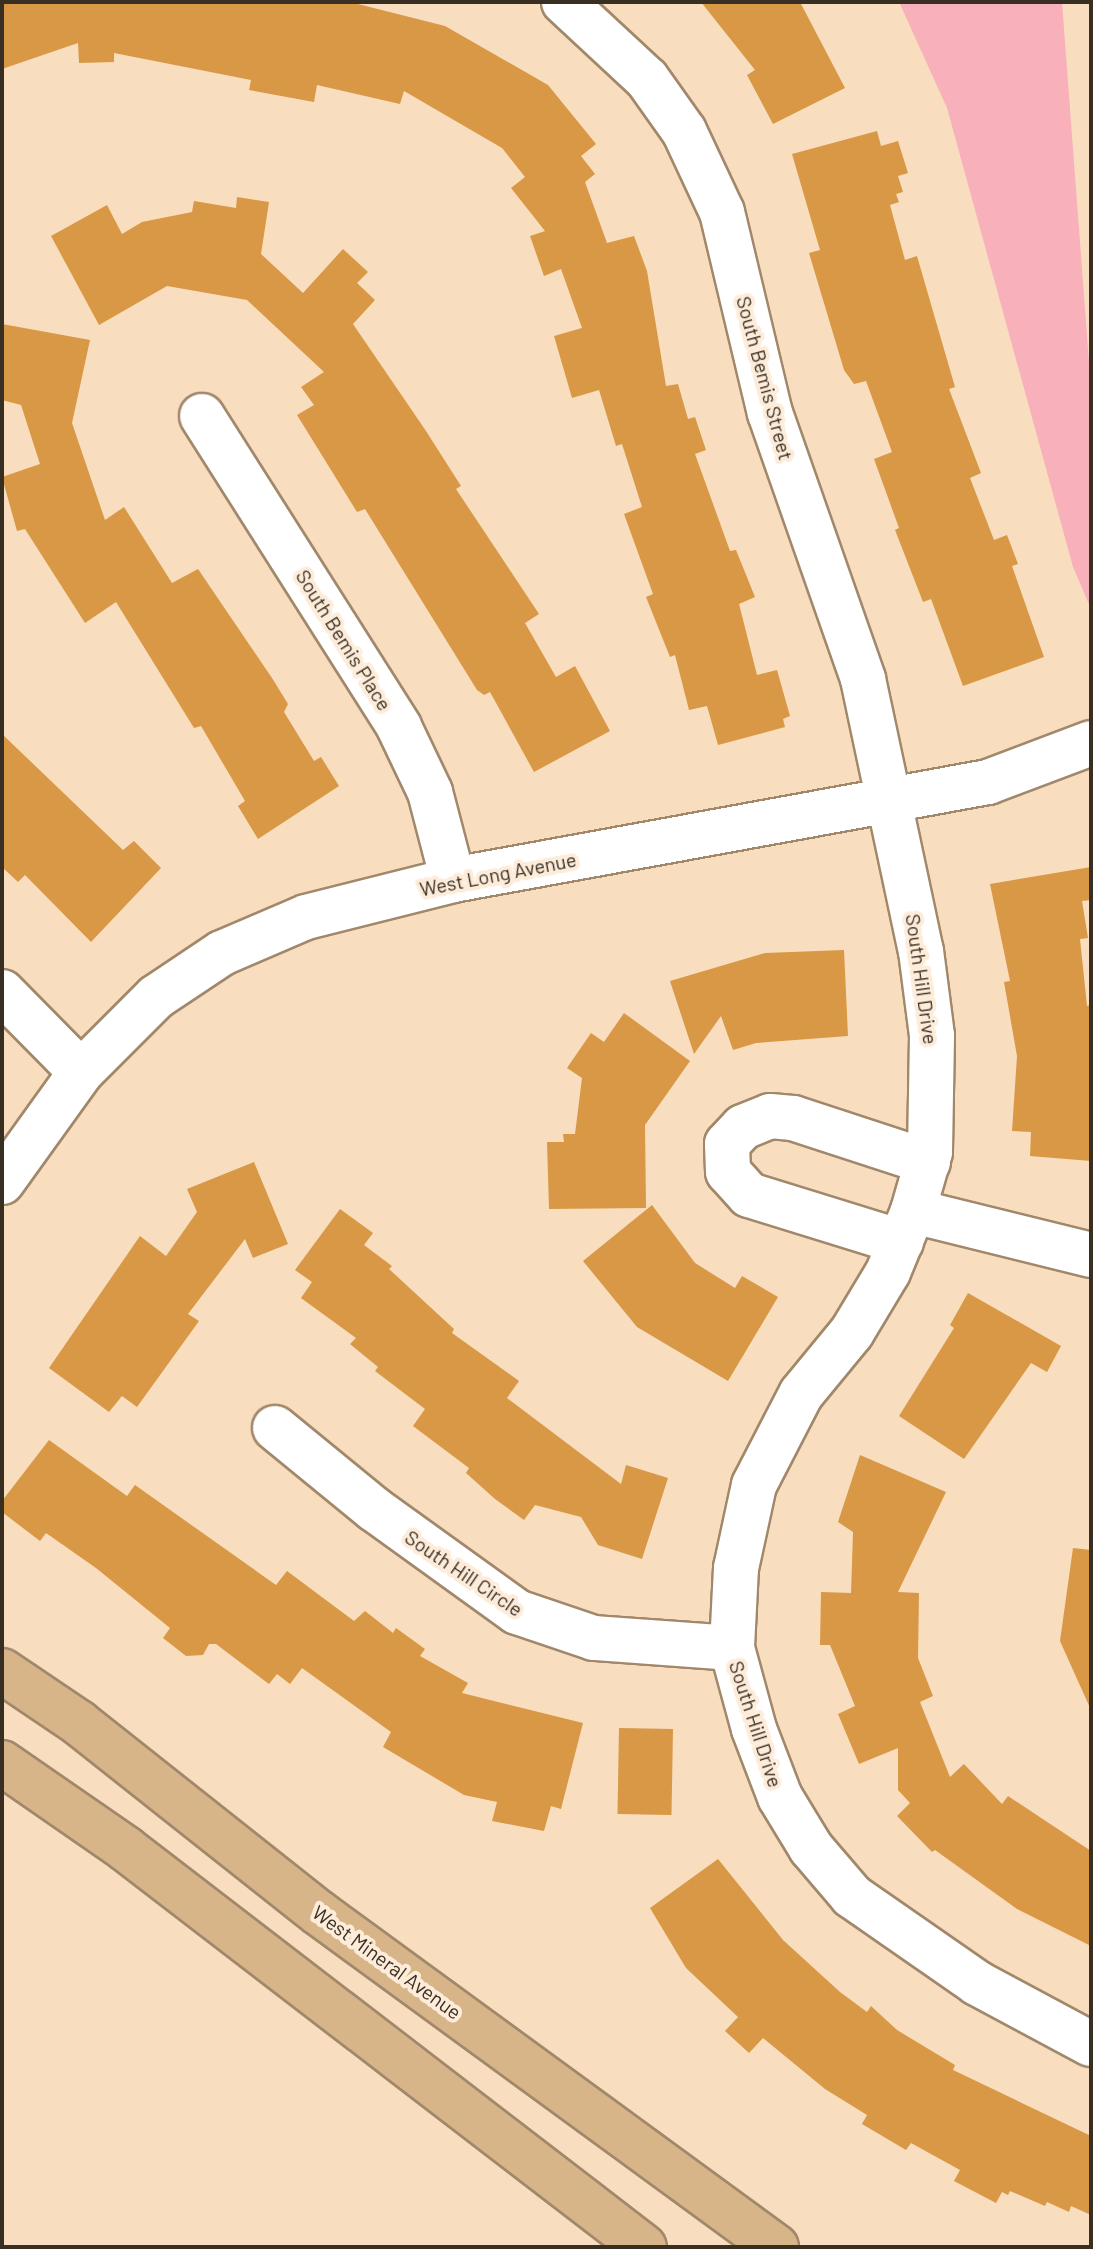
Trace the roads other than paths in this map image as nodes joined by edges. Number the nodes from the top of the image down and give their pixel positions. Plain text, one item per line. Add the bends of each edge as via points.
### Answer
1 (564, 2) edge
2 (202, 416) dead end
3 (1091, 743) edge
4 (891, 798) junction
5 (453, 880) junction
6 (2, 992) edge
7 (81, 1072) junction
8 (928, 1162) junction
9 (2, 1182) edge
10 (907, 1227) junction
11 (1091, 1255) edge
12 (275, 1428) dead end
13 (732, 1648) junction
14 (2, 1671) edge
15 (2, 1763) edge
16 (1091, 2044) edge
17 (644, 2247) edge
18 (776, 2247) edge

1 - 4 street, South Bemis Street via 647,79 707,173 722,212 770,413 863,679
2 - 5 street, South Bemis Place via 399,727 430,792
3 - 4 street, West Long Avenue via 988,782
4 - 5 street, West Long Avenue
4 - 8 street, South Hill Drive via 932,1036
5 - 7 street, West Long Avenue via 306,917 222,953 156,997
6 - 7 street
7 - 9 street, West Long Avenue
8 - 10 street, South Hill Drive
8 - 10 street via 793,1118 756,1122 727,1144 728,1172 749,1195
10 - 11 street
10 - 13 street, South Hill Drive via 852,1332 801,1394 754,1485 736,1568
12 - 13 street, South Hill Circle via 374,1509 517,1612 594,1638
13 - 16 street, South Hill Drive via 780,1797 811,1848 852,1896 977,1983
14 - 18 main road, West Mineral Avenue via 79,1723 319,1913
15 - 17 main road via 126,1849

